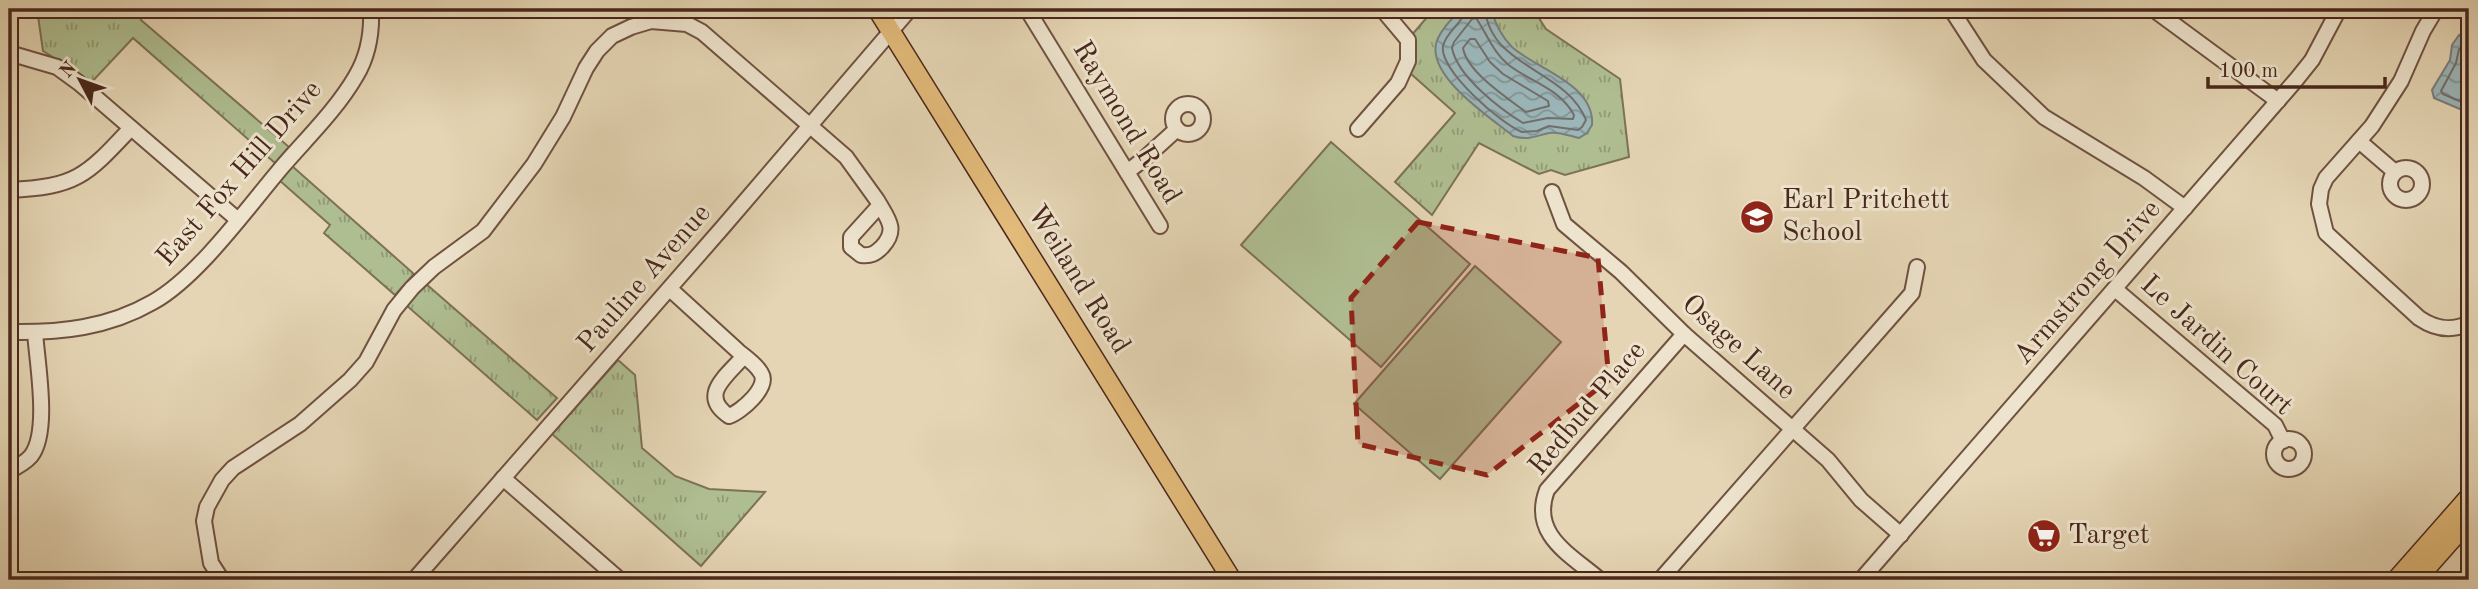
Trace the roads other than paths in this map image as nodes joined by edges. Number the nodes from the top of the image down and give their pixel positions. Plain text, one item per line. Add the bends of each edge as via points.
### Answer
1 (371, 9) edge
2 (877, 9) edge
3 (910, 9) edge
4 (1027, 9) edge
5 (1382, 9) edge
6 (1951, 9) edge
7 (2153, 9) edge
8 (2339, 9) edge
9 (2436, 9) edge
10 (890, 31) junction
11 (9, 53) edge
12 (2278, 101) junction
13 (811, 126) junction
14 (131, 128) junction
15 (1177, 128) dead end
16 (1358, 129) dead end
17 (2360, 141) junction
18 (1127, 172) junction
19 (2395, 172) dead end
20 (9, 190) edge
21 (1552, 192) dead end
22 (880, 205) dead end
23 (2185, 208) junction
24 (238, 220) junction
25 (1160, 226) dead end
26 (1917, 267) dead end
27 (670, 289) junction
28 (2115, 289) junction
29 (2469, 323) edge
30 (9, 332) edge
31 (35, 332) junction
32 (1684, 334) junction
33 (744, 356) dead end
34 (1792, 429) junction
35 (2283, 441) dead end
36 (9, 474) edge
37 (503, 478) junction
38 (2469, 497) edge
39 (2469, 520) edge
40 (1900, 535) junction
41 (222, 580) edge
42 (414, 580) edge
43 (620, 580) edge
44 (1232, 580) edge
45 (1600, 580) edge
46 (1660, 580) edge
47 (1861, 580) edge
48 (2396, 580) edge
49 (2416, 580) edge

1 - 24 street, East Fox Hill Drive via 372,25 358,74
2 - 10 main road, Weiland Road
3 - 10 street, Pauline Avenue
4 - 18 street, Raymond Road
5 - 16 street via 1408,40 1408,61 1398,83
6 - 23 street via 1984,60 2044,117
7 - 12 street
8 - 12 street, Armstrong Drive via 2312,60
9 - 17 street via 2401,81
10 - 13 street, Pauline Avenue
10 - 44 main road, Weiland Road
11 - 14 street via 57,67
12 - 23 street, Armstrong Drive
13 - 22 street via 846,157
13 - 27 street, Pauline Avenue
13 - 41 street via 716,43 687,24 651,21 612,36 586,68 564,117 534,164 483,231 412,288 350,380 300,424 222,480 204,521 211,563
14 - 20 street via 80,177 40,188
14 - 24 street
15 - 18 street
17 - 19 street
17 - 29 street via 2321,189 2319,204 2326,233 2430,326 2446,329
18 - 25 street, Raymond Road
21 - 32 street, Osage Lane via 1564,224
23 - 28 street, Armstrong Drive
24 - 31 street, East Fox Hill Drive via 194,269 156,301 106,323
26 - 34 street via 1912,293
27 - 33 street
27 - 37 street, Pauline Avenue
28 - 35 street, Le Jardin Court via 2275,425
28 - 40 street, Armstrong Drive
30 - 31 street, East Fox Hill Drive
31 - 36 street via 42,429 32,455
32 - 34 street, Osage Lane
32 - 45 street, Redbud Place via 1547,490 1542,521 1550,536
34 - 40 street, Osage Lane
34 - 46 street
37 - 42 street, Pauline Avenue
37 - 43 street
38 - 48 main road
39 - 49 main road
40 - 47 street, Armstrong Drive

